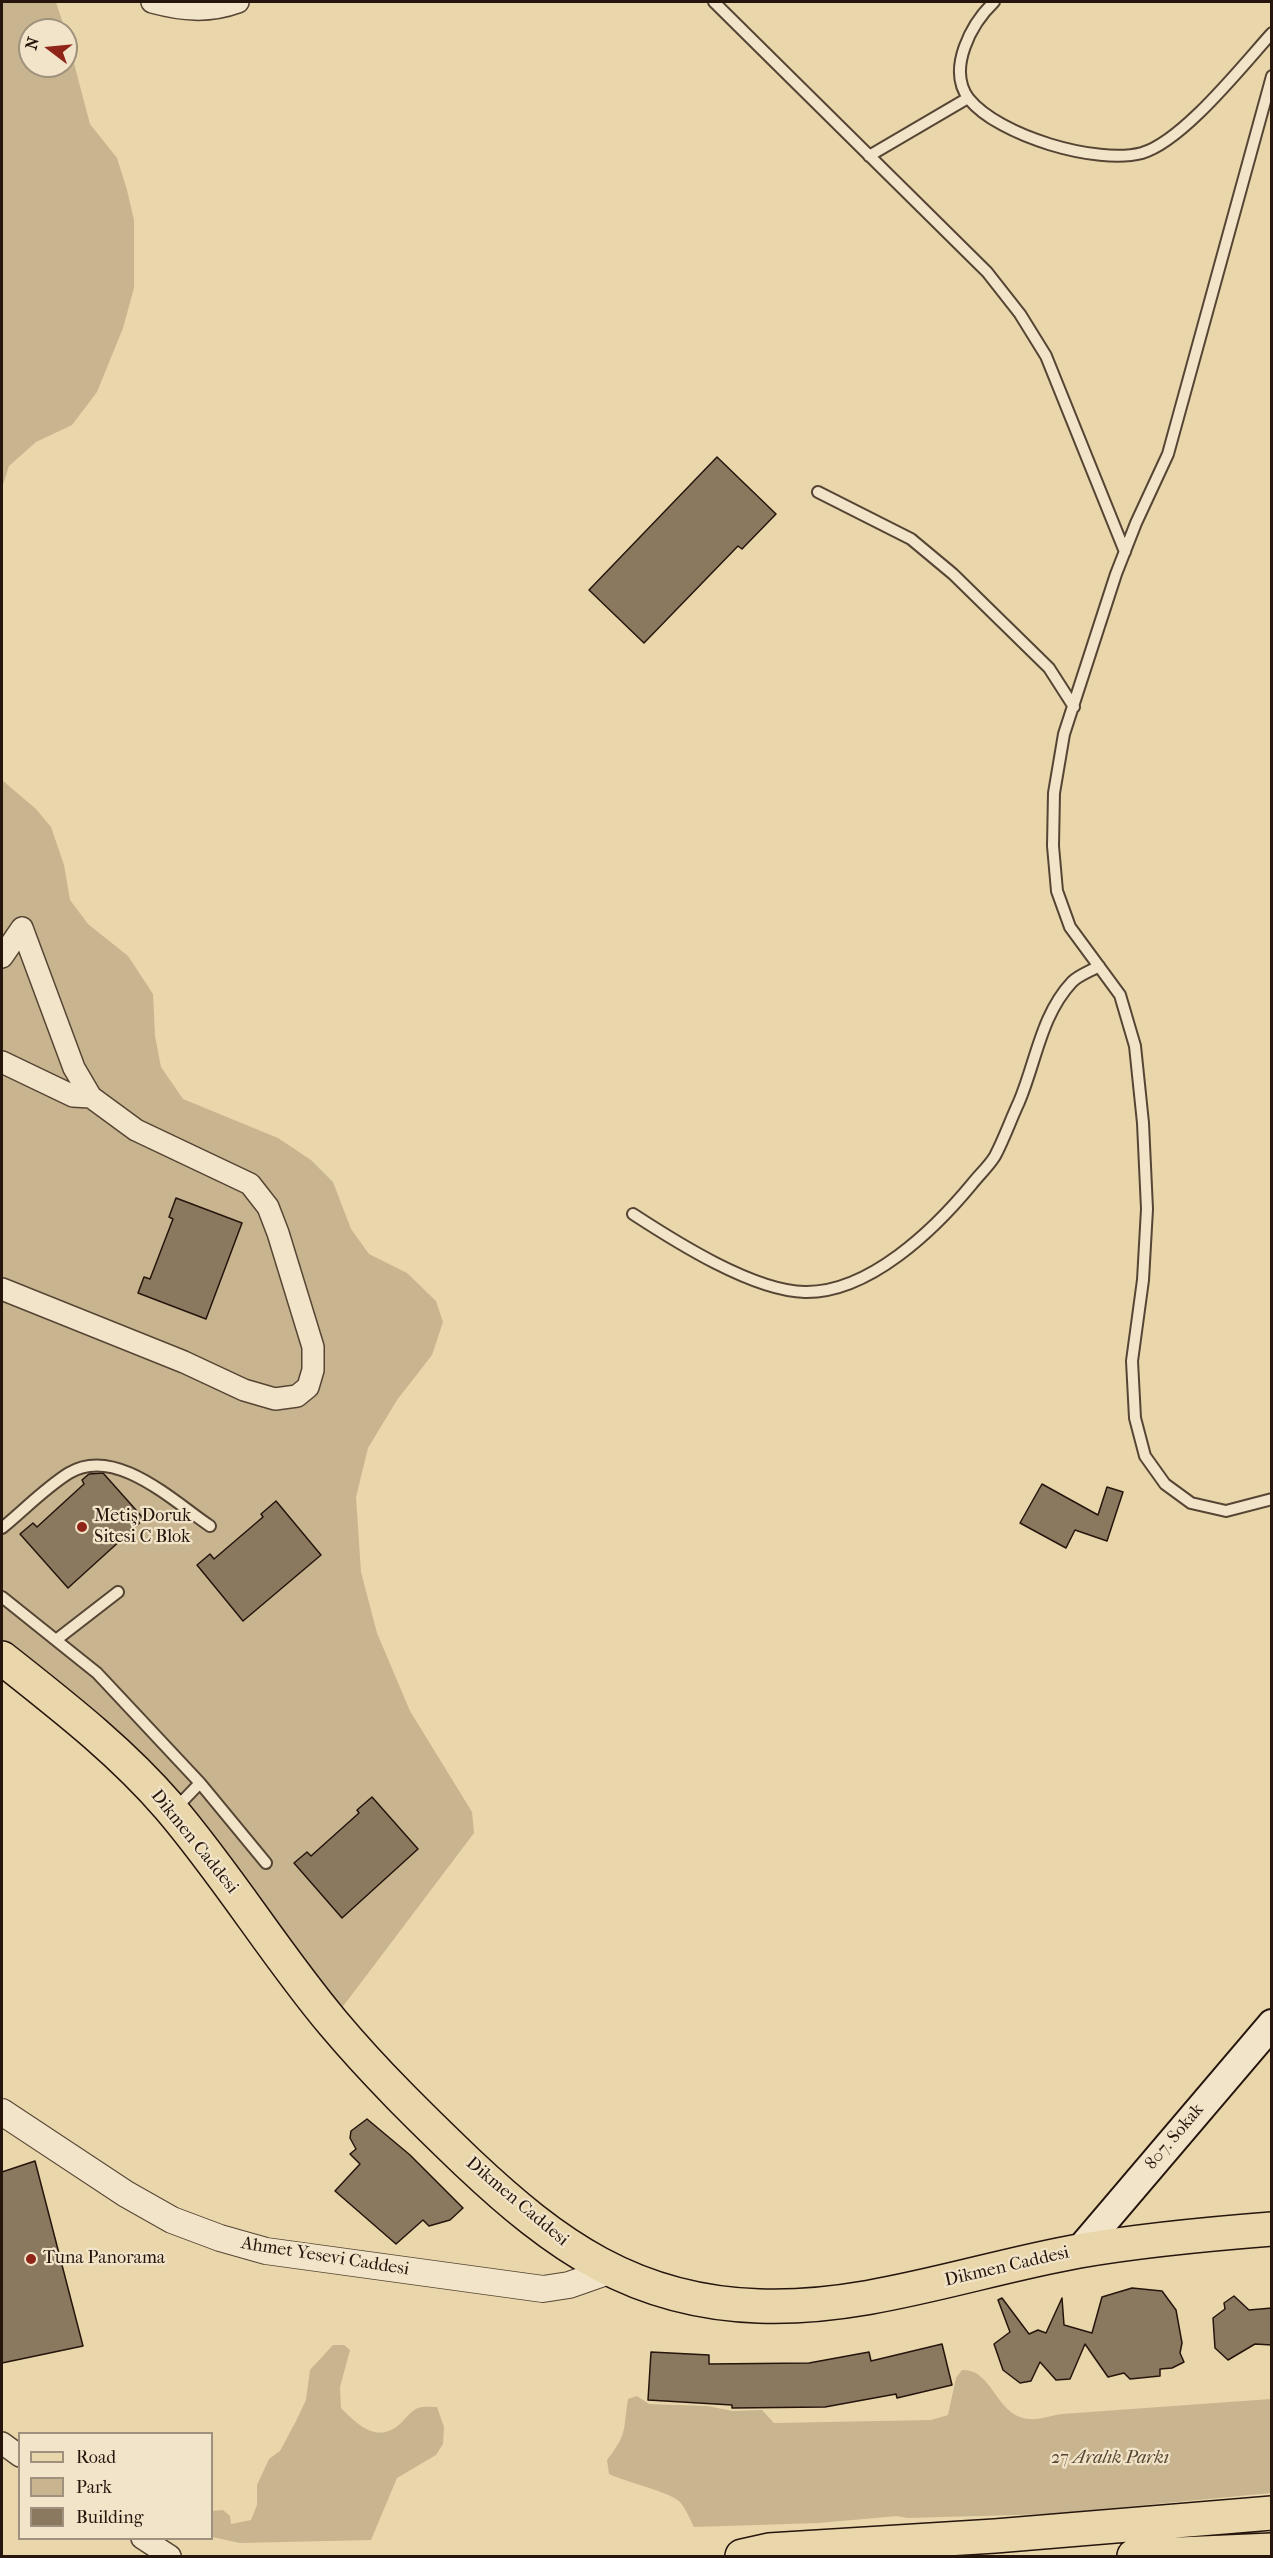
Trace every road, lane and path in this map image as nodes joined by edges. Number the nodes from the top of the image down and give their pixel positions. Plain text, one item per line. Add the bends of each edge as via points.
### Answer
1 (152, 2) edge
2 (238, 2) edge
3 (714, 2) edge
4 (994, 2) edge
5 (1272, 33) edge
6 (1272, 76) edge
7 (968, 98) junction
8 (869, 156) junction
9 (818, 492) dead end
10 (1125, 552) junction
11 (1074, 707) junction
12 (2, 957) edge
13 (1100, 966) junction
14 (2, 1062) edge
15 (91, 1096) junction
16 (633, 1214) dead end
17 (2, 1289) edge
18 (1272, 1499) edge
19 (210, 1526) dead end
20 (2, 1528) edge
21 (118, 1592) dead end
22 (2, 1597) edge
23 (56, 1640) junction
24 (2, 1658) edge
25 (200, 1783) junction
26 (173, 1812) junction
27 (266, 1863) dead end
28 (1272, 2024) edge
29 (2, 2112) edge
30 (1272, 2229) edge
31 (1079, 2251) junction
32 (609, 2271) junction
33 (2, 2443) edge
34 (18, 2455) edge
35 (1272, 2513) edge
36 (145, 2540) edge
37 (1272, 2550) edge
38 (170, 2556) edge
39 (742, 2556) edge
40 (1134, 2556) edge

1 - 2 street via 202,11
3 - 8 lane
4 - 7 lane via 973,26 963,53 961,78
5 - 7 lane via 1173,136 1143,153 1103,156 1029,137 993,119
6 - 10 lane via 1168,454
7 - 8 lane
8 - 10 lane via 987,272 1020,314 1046,356
9 - 11 lane via 911,539 1049,668
10 - 11 lane
11 - 13 lane via 1064,734 1054,792 1057,891 1070,927
12 - 15 street via 22,928 74,1068
13 - 16 lane via 1074,980 1059,999 994,1157 951,1210 902,1253 870,1273 829,1290 804,1292 776,1287 689,1250
13 - 18 lane via 1120,994 1132,1036 1143,1123 1147,1209 1132,1361 1135,1418 1144,1456 1165,1485 1191,1503 1226,1511
14 - 15 street via 78,1098
15 - 17 street via 136,1130 250,1184 268,1207 313,1347 308,1387 297,1396 275,1399 244,1390
19 - 20 lane via 131,1473 93,1464 70,1473
21 - 23 lane
22 - 23 lane
23 - 25 lane via 98,1673
24 - 26 main road, Dikmen Caddesi via 75,1715
25 - 26 lane
25 - 27 lane
26 - 32 main road, Dikmen Caddesi via 332,2021 392,2089 498,2191 540,2226
28 - 31 main road, 807. Sokak
29 - 32 street, Ahmet Yesevi Caddesi via 81,2166 172,2220 266,2251 543,2289
30 - 31 main road, Dikmen Caddesi
31 - 32 main road, Dikmen Caddesi via 818,2304 760,2306 711,2302 669,2295
33 - 34 street
35 - 39 main road via 769,2550
36 - 38 street
37 - 40 main road

